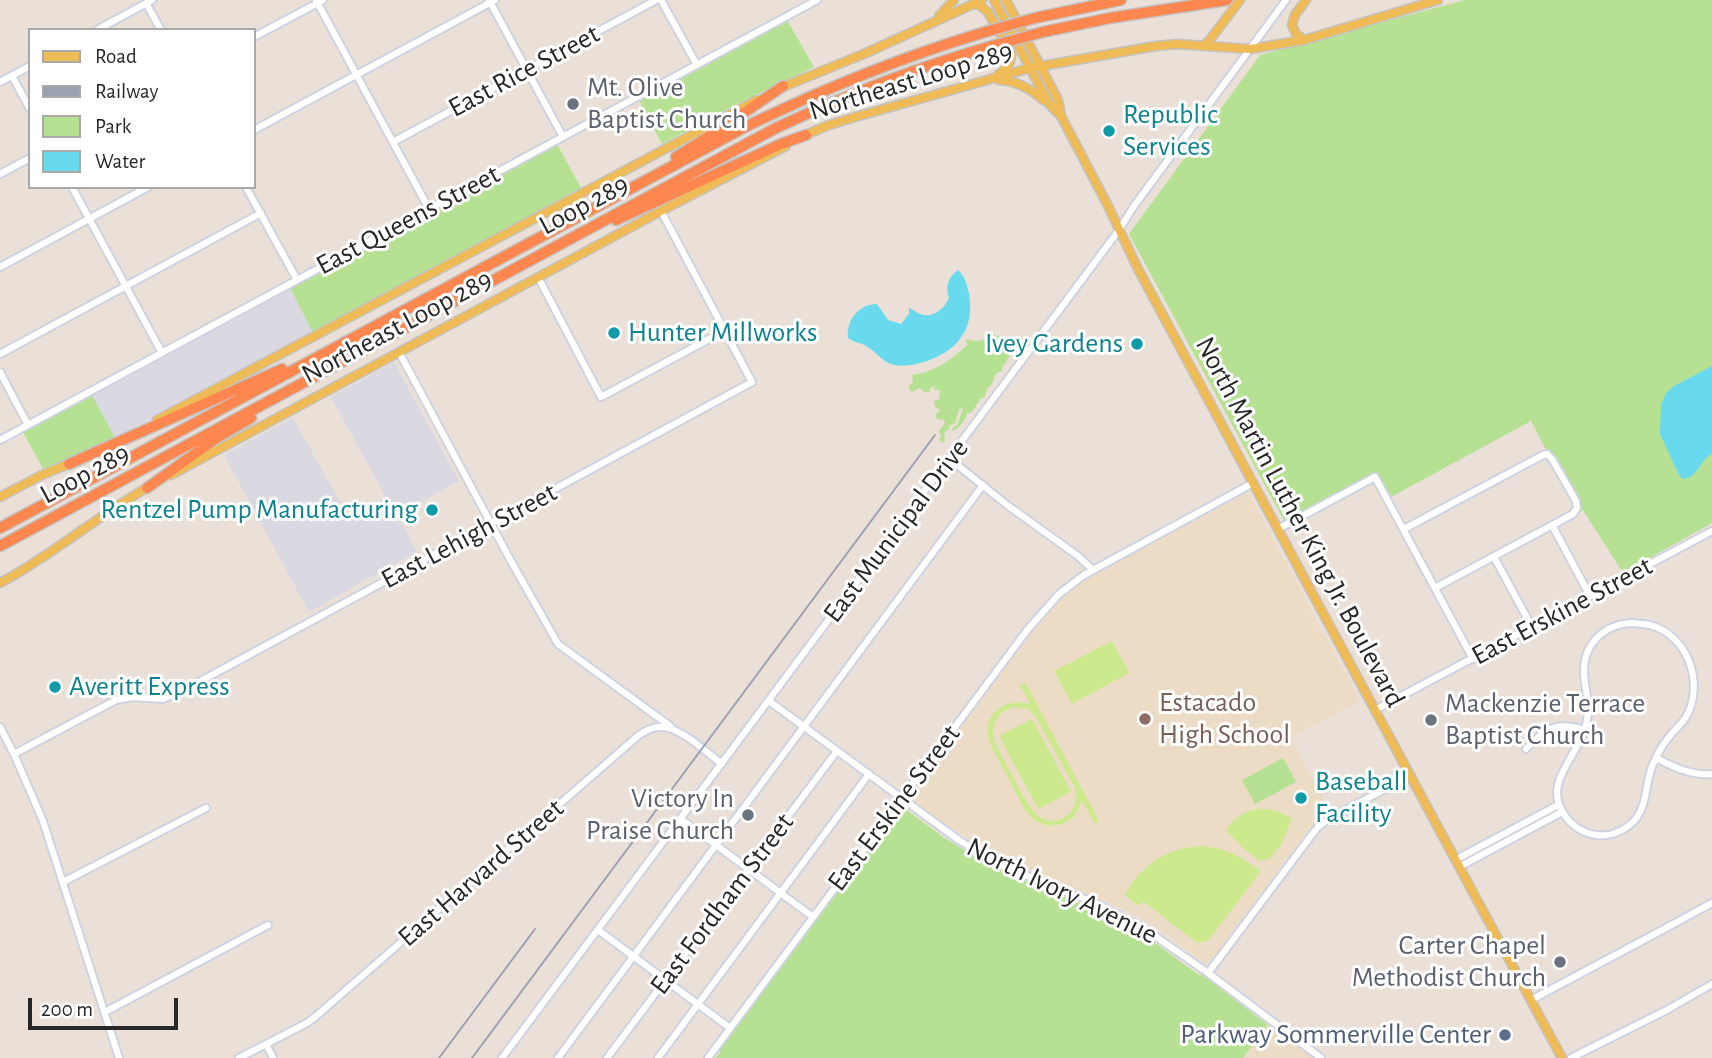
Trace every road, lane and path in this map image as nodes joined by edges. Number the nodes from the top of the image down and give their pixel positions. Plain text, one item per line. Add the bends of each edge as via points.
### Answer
1 (656, 0) edge
2 (662, 0) edge
3 (817, 0) edge
4 (954, 0) edge
5 (982, 0) edge
6 (994, 0) edge
7 (1006, 0) edge
8 (1121, 0) edge
9 (1227, 0) edge
10 (1240, 0) edge
11 (1286, 0) edge
12 (1306, 0) edge
13 (1438, 0) edge
14 (319, 1) edge
15 (491, 1) edge
16 (1221, 1) edge
17 (149, 2) edge
18 (973, 4) junction
19 (928, 23) junction
20 (101, 28) edge
21 (160, 28) edge
22 (256, 36) edge
23 (1304, 40) junction
24 (1203, 46) junction
25 (1250, 49) junction
26 (697, 65) junction
27 (1042, 66) junction
28 (28, 67) edge
29 (1030, 68) junction
30 (526, 70) junction
31 (356, 75) junction
32 (12, 76) junction
33 (992, 79) junction
34 (0, 82) edge
35 (783, 86) junction
36 (1049, 104) junction
37 (28, 105) edge
38 (1061, 116) junction
39 (256, 129) edge
40 (806, 135) junction
41 (563, 137) junction
42 (393, 142) junction
43 (28, 159) edge
44 (0, 174) edge
45 (73, 189) edge
46 (144, 189) edge
47 (247, 189) edge
48 (429, 209) junction
49 (661, 211) junction
50 (261, 213) junction
51 (89, 219) junction
52 (1119, 230) junction
53 (545, 234) junction
54 (558, 245) junction
55 (0, 267) edge
56 (538, 277) junction
57 (297, 280) junction
58 (125, 286) junction
59 (374, 326) junction
60 (402, 329) junction
61 (724, 331) junction
62 (398, 352) junction
63 (162, 353) junction
64 (0, 354) edge
65 (0, 372) edge
66 (28, 425) junction
67 (0, 440) edge
68 (950, 459) junction
69 (69, 464) junction
70 (1253, 483) junction
71 (983, 485) junction
72 (147, 488) junction
73 (0, 496) edge
74 (491, 524) junction
75 (1552, 525) junction
76 (0, 528) edge
77 (1278, 529) junction
78 (1404, 529) junction
79 (1712, 531) edge
80 (0, 546) edge
81 (1494, 557) junction
82 (1093, 570) junction
83 (0, 583) edge
84 (1435, 588) junction
85 (1590, 596) junction
86 (1532, 628) junction
87 (1474, 659) junction
88 (769, 701) junction
89 (1375, 710) junction
90 (804, 726) junction
91 (0, 727) edge
92 (674, 730) junction
93 (1585, 730) junction
94 (1526, 749) dead end
95 (837, 751) junction
96 (14, 754) junction
97 (1656, 758) junction
98 (722, 764) junction
99 (869, 774) junction
100 (1712, 774) edge
101 (1411, 775) junction
102 (901, 798) junction
103 (205, 808) dead end
104 (1560, 808) junction
105 (681, 819) junction
106 (716, 845) junction
107 (1457, 863) junction
108 (748, 869) junction
109 (63, 882) junction
110 (780, 893) junction
111 (1712, 902) edge
112 (813, 917) junction
113 (268, 925) dead end
114 (598, 930) junction
115 (634, 956) junction
116 (1208, 973) junction
117 (666, 980) junction
118 (1712, 984) edge
119 (1531, 1000) junction
120 (698, 1004) junction
121 (105, 1012) junction
122 (730, 1028) junction
123 (266, 1044) junction
124 (119, 1058) edge
125 (239, 1058) edge
126 (273, 1058) edge
127 (502, 1058) edge
128 (558, 1058) edge
129 (607, 1058) edge
130 (658, 1058) edge
131 (708, 1058) edge
132 (1321, 1058) edge
133 (1562, 1058) edge
134 (1571, 1058) edge

1 - 30 street, East Rice Street
2 - 26 street
3 - 26 street, East Queens Street
4 - 19 main road
5 - 18 main road, Northeast Loop 289
6 - 29 main road, North Martin Luther King Jr. Boulevard
7 - 27 main road, North Martin Luther King Jr. Boulevard
8 - 53 highway, Loop 289, bridge via 1035,18 880,66 745,127
9 - 16 highway, Loop 289
10 - 24 main road
11 - 25 street, East Municipal Drive
12 - 23 main road via 1292,25
13 - 23 main road, Northeast Loop 289
14 - 22 street
14 - 31 street
15 - 30 street
15 - 31 street
16 - 54 highway, Loop 289, bridge via 1043,32 905,74 753,140
17 - 20 street
17 - 21 street
18 - 19 main road, Northeast Loop 289
18 - 33 main road via 988,12 1011,54 1008,67
19 - 35 main road, Northeast Loop 289
23 - 25 main road, Northeast Loop 289
24 - 25 main road, Northeast Loop 289
24 - 27 main road, Northeast Loop 289 via 1156,46
25 - 52 street, East Municipal Drive
26 - 41 street, East Queens Street
27 - 29 main road, Northeast Loop 289
27 - 38 main road, North Martin Luther King Jr. Boulevard
28 - 32 street
29 - 33 main road, Northeast Loop 289
29 - 36 main road, North Martin Luther King Jr. Boulevard
30 - 41 street
30 - 42 street, East Rice Street
31 - 39 street
31 - 42 street
32 - 34 street
32 - 37 street
33 - 36 main road via 1028,87
33 - 40 main road, Northeast Loop 289
35 - 53 highway via 716,132
35 - 69 main road, Northeast Loop 289
36 - 38 main road, North Martin Luther King Jr. Boulevard
38 - 52 main road, North Martin Luther King Jr. Boulevard
40 - 49 main road, Northeast Loop 289
40 - 54 highway
41 - 48 street, East Queens Street
42 - 48 street
43 - 44 street
45 - 51 street
46 - 51 street
47 - 50 street
48 - 57 street, East Queens Street
49 - 56 main road, Northeast Loop 289
49 - 61 street
50 - 57 street
50 - 58 street
51 - 55 street
51 - 58 street
52 - 68 street, East Municipal Drive
52 - 70 main road, North Martin Luther King Jr. Boulevard
53 - 59 highway, Loop 289
54 - 60 highway, Loop 289
56 - 61 street via 601,397
56 - 62 main road, Northeast Loop 289
57 - 63 street, East Queens Street
58 - 63 street
58 - 64 street
59 - 69 highway
59 - 76 highway, Loop 289
60 - 72 highway via 218,437
60 - 80 highway, Loop 289
61 - 74 street, East Lehigh Street via 752,382
62 - 72 main road, Northeast Loop 289
62 - 74 street
63 - 66 street, East Queens Street
65 - 66 street
66 - 67 street, East Queens Street
68 - 71 street
68 - 88 street, East Municipal Drive
69 - 73 main road, Northeast Loop 289
70 - 77 main road, North Martin Luther King Jr. Boulevard
70 - 82 street, East Erskine Street
71 - 82 street
71 - 90 street
72 - 83 main road, Northeast Loop 289
74 - 92 street via 558,644
74 - 96 street, East Lehigh Street via 172,697 116,700
75 - 78 street via 1577,508 1547,454
75 - 81 street
75 - 85 street
77 - 78 street via 1375,477
77 - 89 main road, North Martin Luther King Jr. Boulevard
78 - 84 street
79 - 85 street, East Erskine Street
81 - 84 street
81 - 86 street
82 - 102 street, East Erskine Street via 1039,615
84 - 87 street
85 - 86 street, East Erskine Street
86 - 87 street, East Erskine Street
87 - 89 street, East Erskine Street
88 - 90 street, North Ivory Avenue
88 - 98 street, East Municipal Drive
89 - 101 main road, North Martin Luther King Jr. Boulevard
90 - 95 street, North Ivory Avenue
90 - 106 street
91 - 96 street
92 - 98 street
92 - 123 street, East Harvard Street via 659,727 639,735 315,1017
93 - 94 street via 1556,727
93 - 97 street via 1589,705 1584,668 1591,645 1615,626 1651,625 1681,646 1694,681 1686,717
93 - 104 street via 1560,776
95 - 99 street, North Ivory Avenue
95 - 108 street, East Fordham Street
96 - 109 street
97 - 100 street via 1687,772
97 - 104 street via 1641,810 1623,830 1590,834 1574,826
98 - 105 street, East Municipal Drive
99 - 102 street, North Ivory Avenue
99 - 110 street
101 - 107 main road, North Martin Luther King Jr. Boulevard
101 - 116 street via 1317,828
102 - 112 street, East Erskine Street
102 - 116 street, North Ivory Avenue via 988,859 1114,911
103 - 109 street
104 - 107 street
105 - 106 street
105 - 114 street, East Municipal Drive
106 - 108 street
106 - 115 street
107 - 119 main road, North Martin Luther King Jr. Boulevard
108 - 110 street
108 - 117 street, East Fordham Street
109 - 121 street
110 - 112 street
110 - 120 street
111 - 119 street
112 - 122 street, East Erskine Street
113 - 121 street
114 - 115 street
114 - 127 street, East Municipal Drive
115 - 117 street
115 - 128 street
116 - 132 street, North Ivory Avenue
117 - 120 street
117 - 129 street, East Fordham Street
118 - 134 street
119 - 133 main road, North Martin Luther King Jr. Boulevard
120 - 122 street
120 - 130 street
121 - 124 street
122 - 131 street, East Erskine Street
123 - 125 street, East Harvard Street
123 - 126 street

